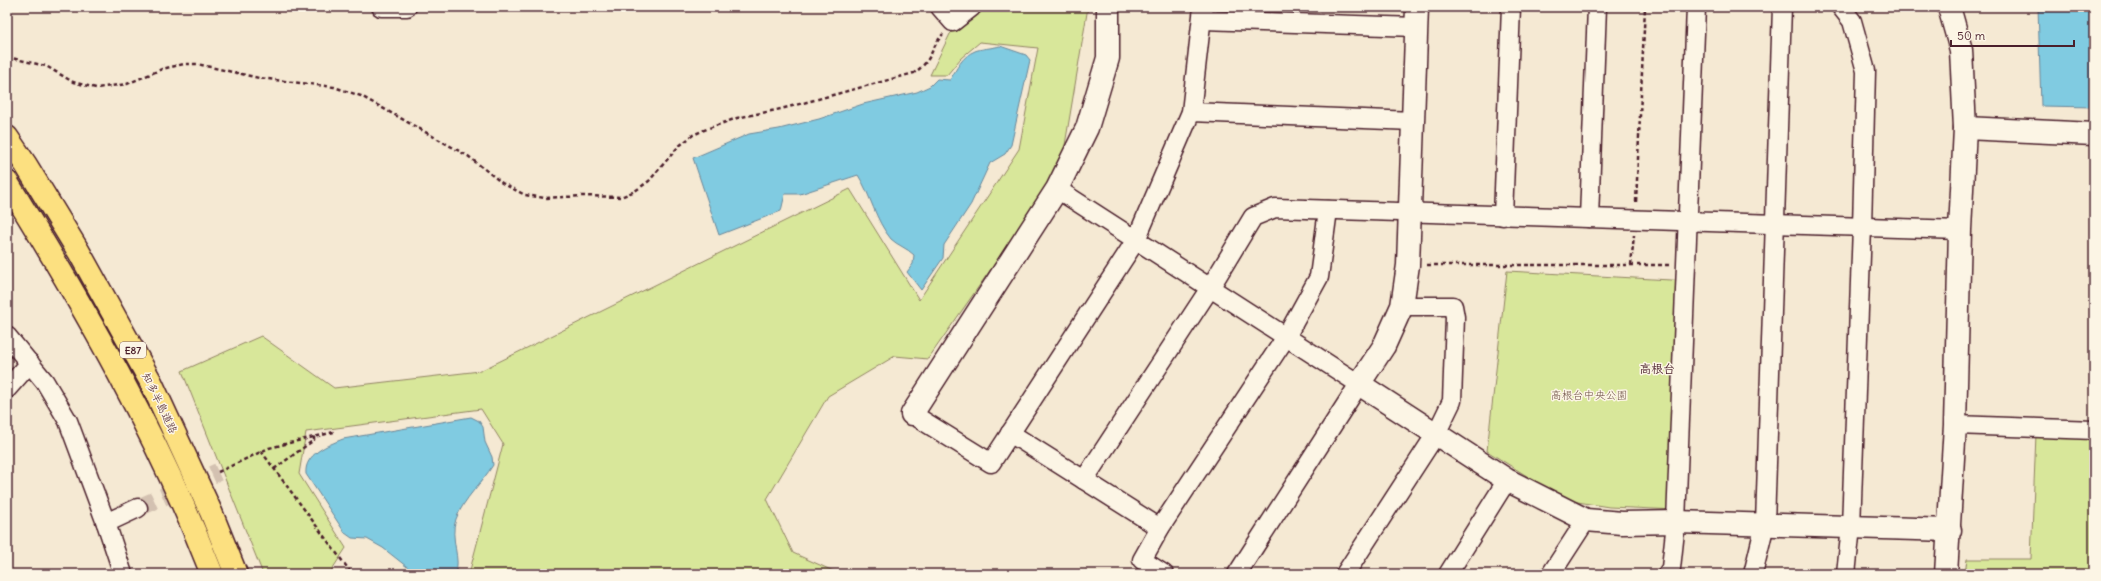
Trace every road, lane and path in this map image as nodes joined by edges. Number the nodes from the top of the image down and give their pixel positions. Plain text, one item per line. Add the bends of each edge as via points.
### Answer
1 (381, 7) edge
2 (407, 7) edge
3 (940, 7) edge
4 (972, 7) edge
5 (1108, 7) edge
6 (1511, 7) edge
7 (1597, 7) edge
8 (1645, 7) edge
9 (1696, 7) edge
10 (1782, 7) edge
11 (1841, 7) edge
12 (1949, 7) edge
13 (1203, 13) edge
14 (1416, 17) edge
15 (953, 22) junction
16 (7, 57) edge
17 (1191, 112) junction
18 (1413, 121) junction
19 (1965, 128) junction
20 (2094, 134) edge
21 (7, 138) edge
22 (7, 182) edge
23 (1057, 189) junction
24 (1328, 210) junction
25 (1409, 213) junction
26 (1503, 216) junction
27 (1589, 218) junction
28 (1636, 220) junction
29 (1688, 221) junction
30 (1775, 224) junction
31 (1862, 227) junction
32 (1960, 230) junction
33 (1136, 240) junction
34 (1408, 265) junction
35 (1631, 265) junction
36 (1686, 265) junction
37 (1210, 288) junction
38 (1402, 306) junction
39 (7, 336) edge
40 (1286, 337) junction
41 (30, 362) junction
42 (1359, 384) junction
43 (7, 389) edge
44 (912, 414) joint
45 (1955, 425) junction
46 (2094, 430) edge
47 (334, 432) dead end
48 (1010, 433) junction
49 (1436, 434) junction
50 (314, 436) junction
51 (261, 451) junction
52 (274, 468) junction
53 (218, 472) tunnel mouth
54 (1084, 480) junction
55 (1508, 480) junction
56 (138, 508) tunnel mouth
57 (1586, 520) junction
58 (1676, 522) junction
59 (106, 523) junction
60 (1765, 524) junction
61 (1851, 527) junction
62 (1160, 528) junction
63 (1950, 530) junction
64 (123, 574) edge
65 (212, 574) edge
66 (236, 574) edge
67 (352, 574) edge
68 (1164, 574) edge
69 (1237, 574) edge
70 (1346, 574) edge
71 (1448, 574) edge
72 (1551, 574) edge
73 (1667, 574) edge
74 (1753, 574) edge
75 (1846, 574) edge
76 (1946, 574) edge

1 - 2 street
3 - 15 street
4 - 15 street
5 - 23 street via 1108,58 1087,128
6 - 26 street
7 - 27 street
8 - 28 path
9 - 29 street
10 - 30 street
11 - 31 street via 1852,21 1866,71
12 - 19 street via 1961,50
13 - 14 street
13 - 17 street
14 - 18 street
15 - 16 path via 936,44 931,57 914,73 737,118 709,128 678,146 649,181 628,194 610,198 545,198 525,195 502,183 468,156 362,96 334,87 259,78 197,64 184,64 162,69 127,84 96,88 73,82 46,66
17 - 18 street
17 - 33 street
18 - 25 street
19 - 20 street
19 - 32 street
21 - 66 highway, 知多半島道路 / E87 via 79,252 151,382 211,512
22 - 65 highway, 知多半島道路 / E87 via 62,271 132,396 195,530
23 - 33 street
23 - 44 street
24 - 25 street
24 - 37 street via 1275,208 1254,217
24 - 40 street via 1319,278
25 - 26 street
25 - 34 street
26 - 27 street
27 - 28 street
28 - 29 street
28 - 35 path
29 - 30 street
29 - 36 street
30 - 31 street
30 - 60 street
31 - 32 street
31 - 61 street
32 - 45 street
33 - 37 street
33 - 48 street
34 - 35 path
34 - 38 street
35 - 36 path
36 - 58 street
37 - 40 street
37 - 54 street
38 - 42 street via 1384,346
38 - 49 street via 1453,306 1455,317 1452,401
39 - 41 street
40 - 42 street
40 - 62 street
41 - 43 street
41 - 59 street via 68,421
42 - 49 street
42 - 69 street
44 - 48 street via 991,463
45 - 46 street
45 - 63 street
47 - 50 path
48 - 54 street
49 - 55 street
49 - 70 street
50 - 51 path
50 - 52 path via 314,440
51 - 52 path
51 - 53 path
52 - 67 path
54 - 62 street
55 - 57 street
55 - 71 street
56 - 59 street
57 - 58 street via 1622,523
57 - 72 street
58 - 60 street
58 - 73 street via 1671,568
59 - 64 street
60 - 61 street
60 - 74 street
61 - 63 street
61 - 75 street
62 - 68 street via 1142,560
63 - 76 street

